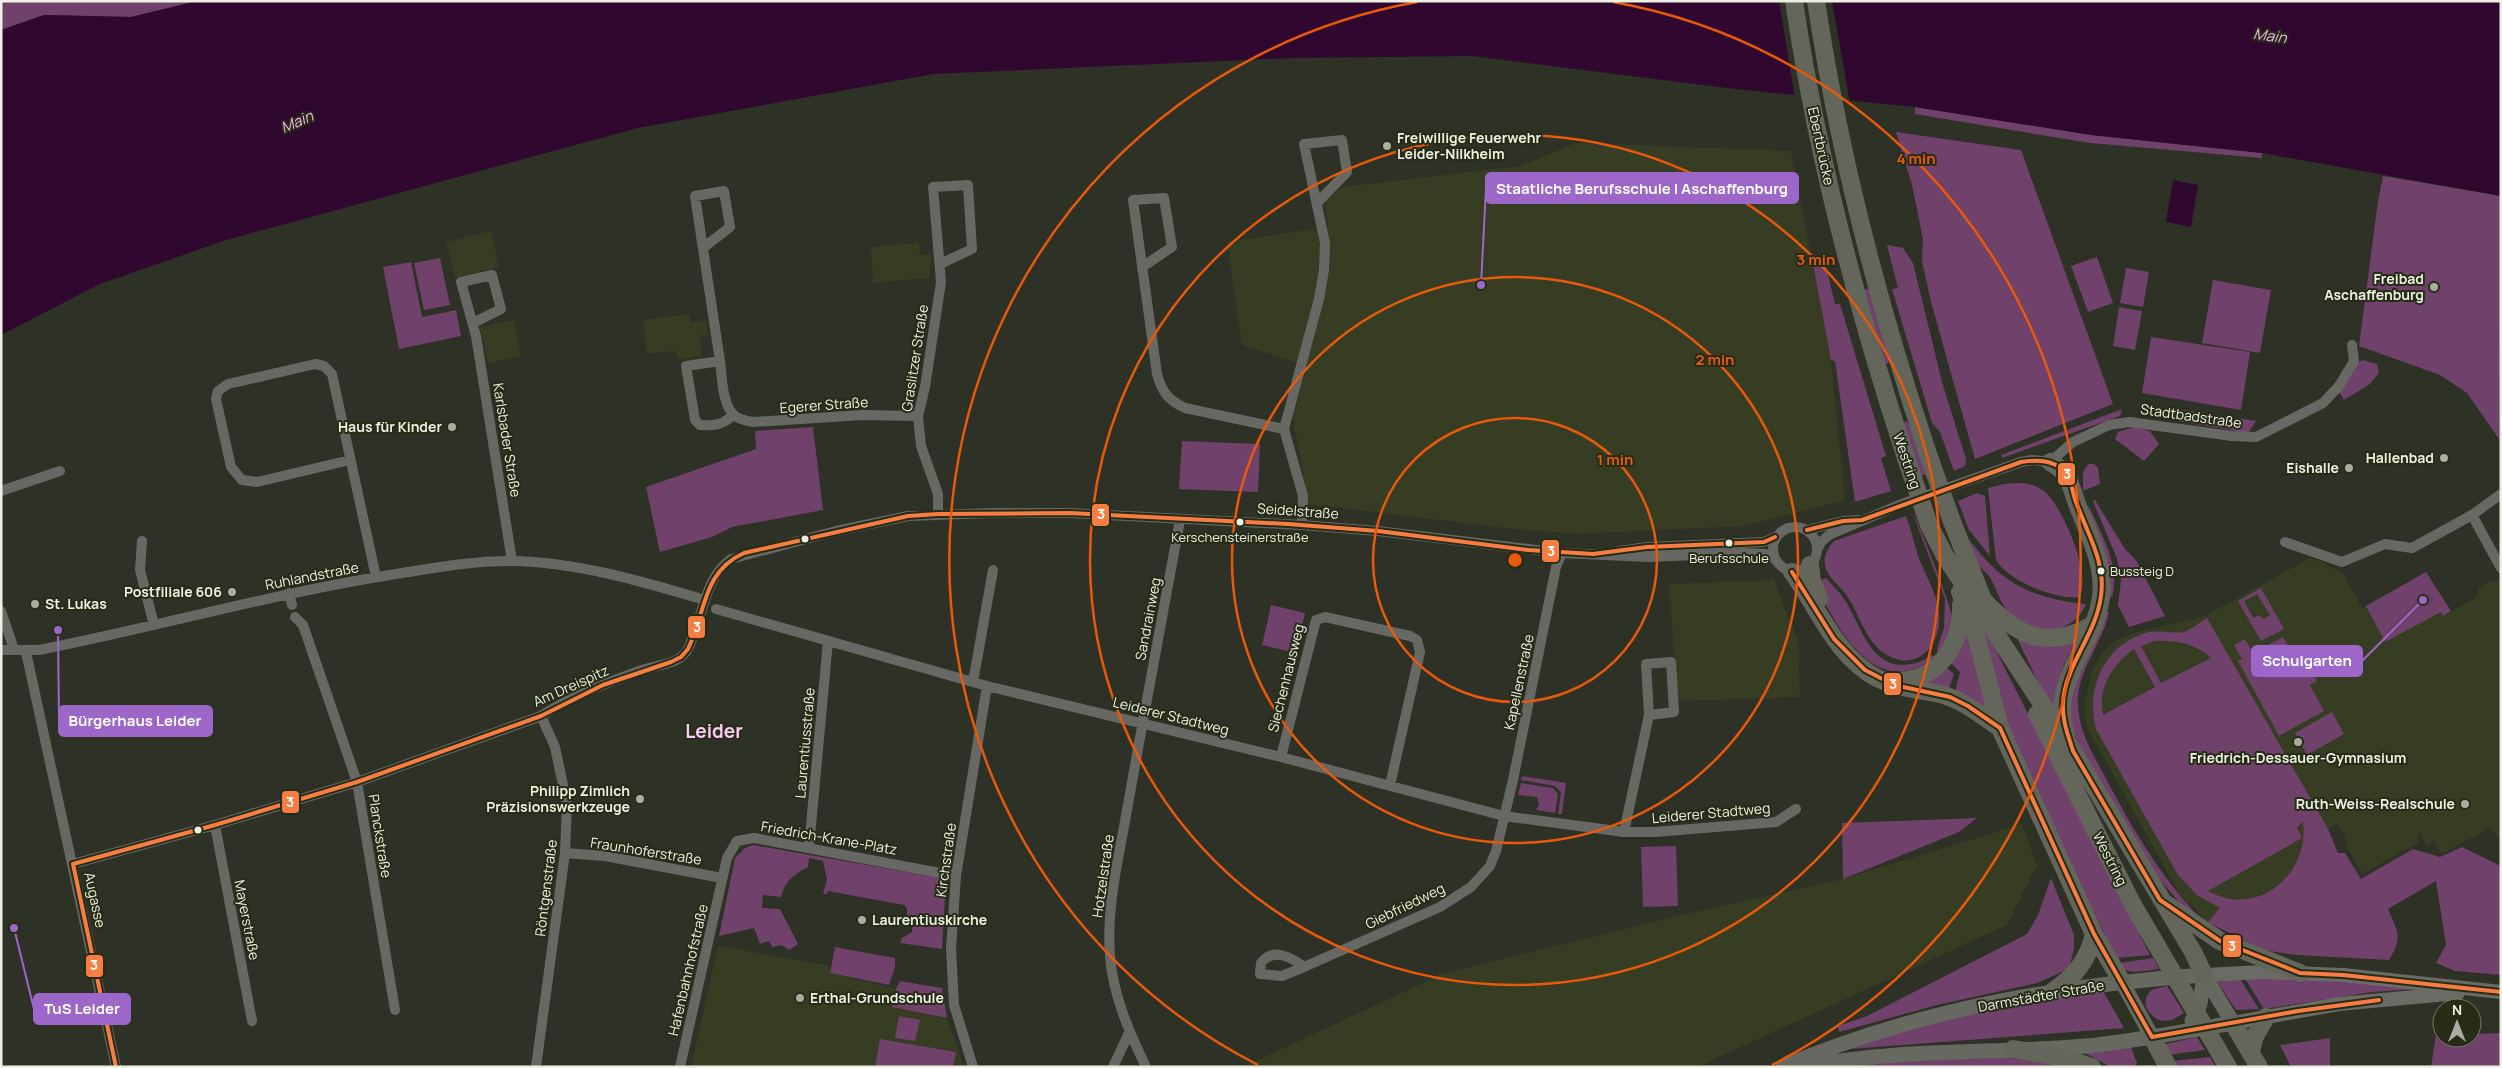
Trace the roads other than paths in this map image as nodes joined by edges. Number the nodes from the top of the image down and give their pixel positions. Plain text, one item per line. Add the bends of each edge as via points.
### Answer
1 (1794, 1) edge
2 (1816, 1) edge
3 (1318, 202) junction
4 (703, 248) junction
5 (940, 264) junction
6 (1142, 267) junction
7 (1876, 284) joint
8 (1855, 290) joint
9 (473, 323) junction
10 (2352, 345) dead end
11 (720, 361) junction
12 (733, 414) junction
13 (918, 416) junction
14 (1284, 428) junction
15 (350, 460) junction
16 (2050, 462) junction
17 (60, 471) dead end
18 (1, 491) edge
19 (2501, 494) edge
20 (938, 514) junction
21 (2472, 515) junction
22 (1180, 520) junction
23 (1862, 520) junction
24 (1302, 525) junction
25 (1807, 530) junction
26 (1775, 537) junction
27 (142, 541) dead end
28 (2285, 542) dead end
29 (1562, 553) junction
30 (1593, 554) junction
31 (1774, 558) junction
32 (1814, 558) junction
33 (512, 561) junction
34 (1953, 567) junction
35 (2501, 568) edge
36 (993, 570) dead end
37 (1792, 572) junction
38 (376, 577) junction
39 (1960, 590) junction
40 (289, 593) junction
41 (1984, 600) junction
42 (705, 603) junction
43 (292, 605) dead end
44 (716, 609) dead end
45 (1, 611) edge
46 (295, 617) dead end
47 (154, 625) junction
48 (2093, 625) junction
49 (1827, 626) junction
50 (828, 641) junction
51 (2003, 646) junction
52 (14, 649) junction
53 (1, 650) edge
54 (26, 652) junction
55 (1877, 678) junction
56 (973, 682) junction
57 (987, 686) junction
58 (1649, 715) junction
59 (541, 716) junction
60 (1142, 723) junction
61 (2000, 728) junction
62 (2073, 752) junction
63 (1281, 756) junction
64 (357, 782) junction
65 (1390, 785) junction
66 (1796, 809) dead end
67 (1504, 816) junction
68 (215, 825) junction
69 (1624, 832) junction
70 (809, 847) junction
71 (565, 853) junction
72 (74, 864) junction
73 (956, 876) junction
74 (722, 878) junction
75 (2160, 900) junction
76 (2094, 934) junction
77 (1304, 967) dead end
78 (2300, 973) junction
79 (2204, 975) junction
80 (2122, 982) junction
81 (2486, 991) junction
82 (2052, 992) junction
83 (2501, 992) edge
84 (395, 1010) dead end
85 (2266, 1017) junction
86 (252, 1021) dead end
87 (2233, 1022) junction
88 (2186, 1030) junction
89 (1129, 1033) junction
90 (2152, 1037) junction
91 (2013, 1049) junction
92 (2255, 1059) edge
93 (116, 1067) edge
94 (536, 1067) edge
95 (680, 1067) edge
96 (973, 1067) edge
97 (1113, 1067) edge
98 (1146, 1067) edge
99 (1783, 1067) edge
100 (1805, 1067) edge
101 (2092, 1067) edge
102 (2168, 1067) edge
103 (2228, 1067) edge

1 - 8 highway, Ebertbrücke via 1816,128
2 - 7 highway, Ebertbrücke via 1842,142
3 - 3 street via 1304,144 1342,140 1347,172
3 - 14 street via 1325,243 1320,299
4 - 4 street via 695,196 724,191 730,227
4 - 11 street
5 - 5 street, Graslitzer Straße via 933,187 968,186 972,249
5 - 13 street, Graslitzer Straße via 934,330
6 - 6 street via 1134,200 1164,198 1172,248
6 - 14 street via 1157,374 1166,397 1185,408
7 - 41 highway, Westring, bridge via 1927,451
8 - 34 highway, Westring, bridge via 1930,526
9 - 9 street, Karlsbader Straße via 501,309 492,276 461,282
9 - 33 street, Karlsbader Straße
10 - 16 street, Stadtbadstraße via 2354,361 2339,386 2323,402 2256,437 2129,422 2109,425 2080,438
11 - 12 street
11 - 12 street via 686,366 695,420 700,425 712,426 725,423
12 - 13 street, Egerer Straße via 740,419 764,423 863,415
13 - 20 street, Graslitzer Straße via 922,446 938,494
14 - 24 street via 1303,496
15 - 15 street via 332,374 324,366 315,364 228,384 218,390 216,399 231,467 242,480 258,482
15 - 38 street
16 - 23 street via 2022,462
16 - 48 highway via 2070,479 2099,565 2101,596
17 - 18 street
19 - 21 street
20 - 22 street, Seidelstraße via 1069,514
20 - 42 street, Seidelstraße via 869,524 744,554 721,566
21 - 28 street via 2412,548 2385,544 2342,562
21 - 35 street
22 - 24 street, Seidelstraße
22 - 60 street, Sandrainweg
23 - 25 street via 1843,520
23 - 32 street via 1829,534 1821,542
24 - 29 street, Seidelstraße
25 - 26 street via 1791,527
25 - 32 street via 1813,536
26 - 30 street, Seidelstraße via 1764,542 1647,547
26 - 31 street
27 - 47 street via 140,570
29 - 30 street, Seidelstraße
29 - 67 street, Kapellenstraße via 1556,567
30 - 31 street, Seidelstraße via 1648,557 1742,553 1766,554
31 - 37 street via 1782,568
32 - 37 street via 1805,569
32 - 49 highway via 1812,581
33 - 38 street, Ruhlandstraße
33 - 42 street via 618,575
34 - 39 highway
34 - 51 highway, Westring
36 - 56 street
37 - 49 highway
38 - 40 street, Ruhlandstraße
39 - 55 highway via 1960,628 1943,661 1911,678
39 - 61 highway via 1977,639
40 - 43 street
40 - 47 street, Ruhlandstraße
41 - 48 highway via 2004,620 2027,635 2061,637
41 - 51 highway, Westring
42 - 59 street, Am Dreispitz via 688,647 680,658 635,673 556,706
44 - 50 street, Leiderer Stadtweg
45 - 52 street
46 - 64 street, Planckstraße via 303,625
47 - 54 street, Ruhlandstraße
48 - 62 highway via 2064,688 2062,714
49 - 55 highway via 1848,655
50 - 56 street, Leiderer Stadtweg
50 - 70 street, Laurentiusstraße
51 - 62 highway
51 - 103 highway, Westring, bridge via 2133,905
52 - 53 street, Ruhlandstraße
52 - 54 street, Ruhlandstraße
54 - 72 street, Augasse
55 - 61 highway via 1950,697
56 - 57 street, Leiderer Stadtweg
57 - 60 street, Leiderer Stadtweg
57 - 73 street, Kirchstraße
58 - 58 street via 1674,712 1671,662 1646,664
58 - 69 street
59 - 64 street, Am Dreispitz
59 - 71 street, Röntgenstraße via 555,747 568,804
60 - 63 street, Leiderer Stadtweg
60 - 89 street, Hotzelstraße via 1110,920 1110,956
61 - 76 highway
62 - 75 highway
63 - 65 street, Leiderer Stadtweg
63 - 65 street, Siechenhausweg via 1316,620 1325,617 1410,636 1417,640 1420,652
64 - 68 street, Am Dreispitz
64 - 84 street, Planckstraße
65 - 67 street, Leiderer Stadtweg
66 - 69 street, Leiderer Stadtweg via 1776,822
67 - 69 street, Leiderer Stadtweg
67 - 77 street, Giebfriedweg via 1490,866 1471,887 1440,907
68 - 72 street, Am Dreispitz
68 - 86 street, Mayerstraße
70 - 73 street, Friedrich-Krane-Platz
70 - 74 street, Friedrich-Krane-Platz via 754,838 737,842 727,858
71 - 74 street, Fraunhoferstraße via 605,856
71 - 94 street, Röntgenstraße
72 - 93 street, Augasse
73 - 96 street, Kirchstraße via 950,949 954,1005
74 - 95 street, Hafenbahnhofstraße
75 - 78 highway via 2220,941
75 - 79 highway
76 - 80 highway
76 - 82 highway via 2082,965 2068,982
78 - 79 main road, Darmstädter Straße
78 - 81 main road, Darmstädter Straße
79 - 80 main road, Darmstädter Straße
79 - 87 main road
79 - 88 main road via 2200,1004
80 - 82 main road, Darmstädter Straße
80 - 90 main road
81 - 83 main road, Darmstädter Straße
81 - 85 main road, Darmstädter Straße via 2358,1002
82 - 99 main road, Darmstädter Straße via 1972,1007 1872,1033
85 - 87 main road, Darmstädter Straße
85 - 92 highway via 2254,1038
87 - 88 main road, Darmstädter Straße
87 - 92 highway
88 - 90 main road, Darmstädter Straße
89 - 97 street
89 - 98 street, Hotzelstraße
90 - 91 main road, Darmstädter Straße via 2085,1046
90 - 102 highway
91 - 100 main road, Darmstädter Straße via 1883,1055
91 - 101 highway via 2064,1058

